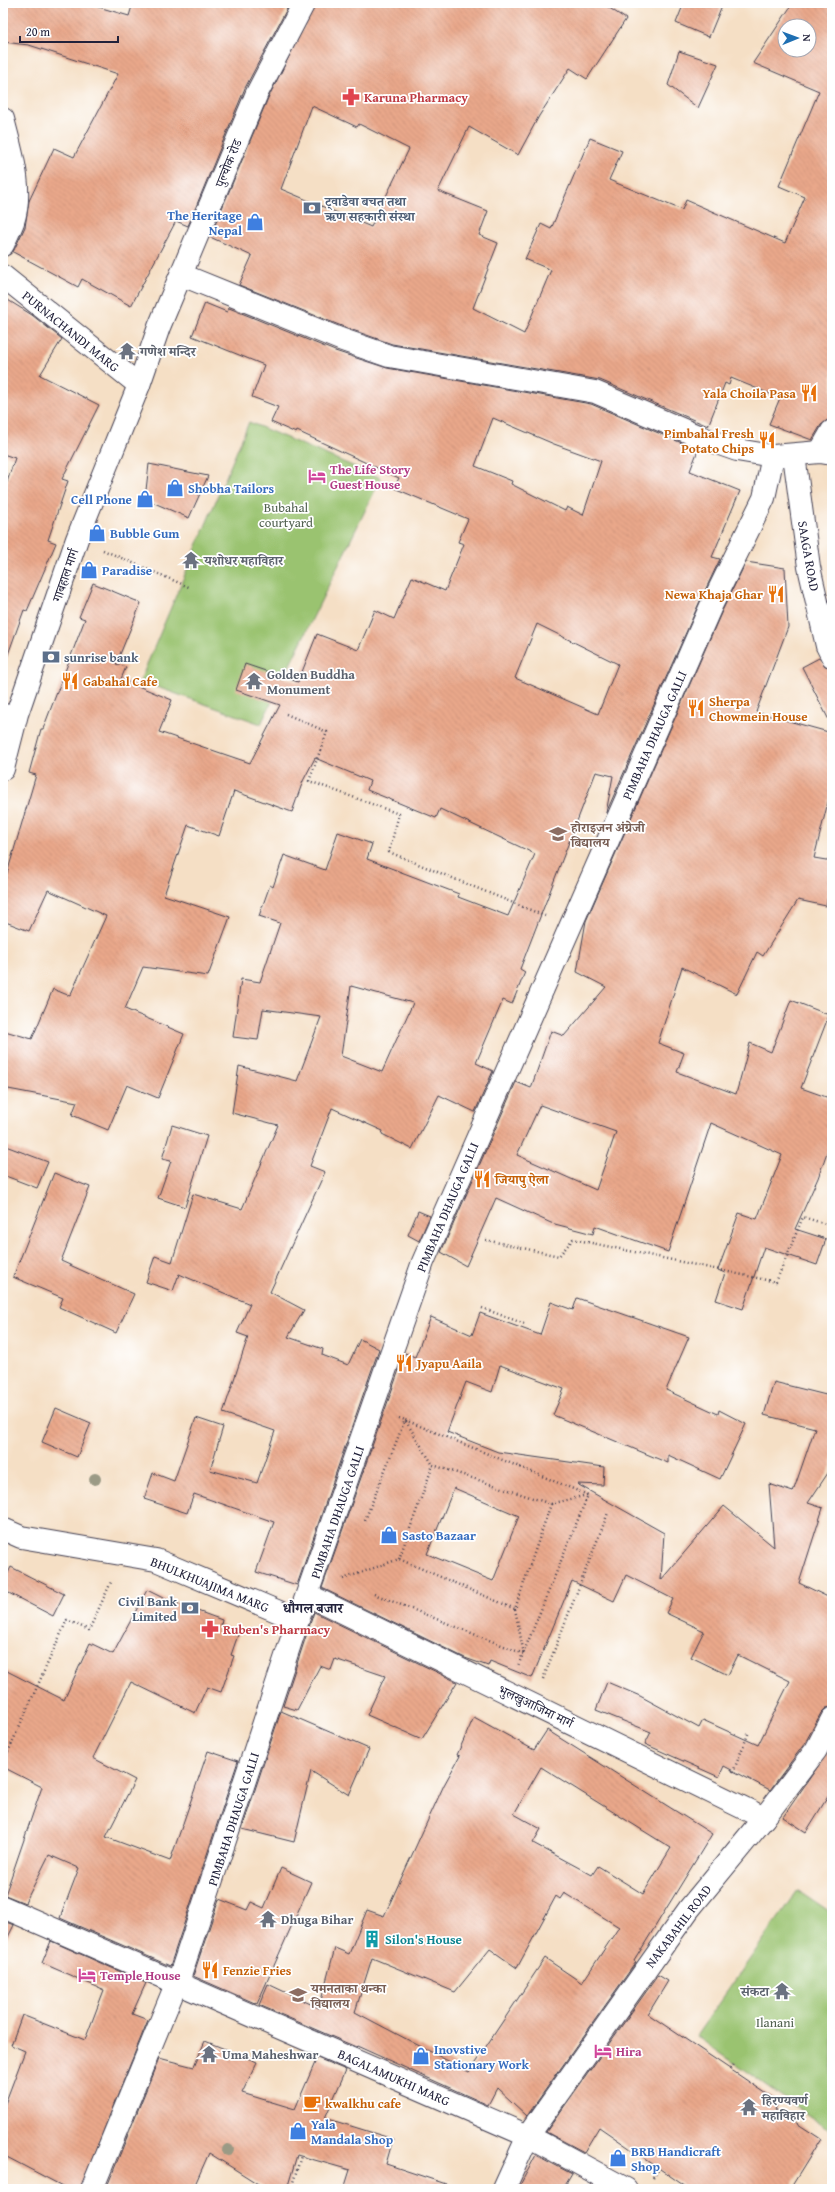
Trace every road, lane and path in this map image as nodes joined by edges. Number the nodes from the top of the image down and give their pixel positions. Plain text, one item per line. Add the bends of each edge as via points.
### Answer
1 (304, 3) edge
2 (3, 119) edge
3 (3, 245) edge
4 (182, 275) junction
5 (3, 276) edge
6 (159, 327) joint
7 (139, 385) junction
8 (832, 430) edge
9 (826, 453) edge
10 (783, 455) junction
11 (77, 539) junction
12 (191, 588) dead end
13 (832, 656) edge
14 (10, 712) edge
15 (286, 714) dead end
16 (3, 770) edge
17 (570, 926) junction
18 (832, 1226) edge
19 (486, 1240) dead end
20 (482, 1308) dead end
21 (525, 1324) dead end
22 (405, 1420) junction
23 (433, 1465) junction
24 (588, 1495) junction
25 (551, 1504) junction
26 (608, 1513) dead end
27 (364, 1522) dead end
28 (3, 1529) edge
29 (123, 1554) junction
30 (398, 1559) junction
31 (344, 1573) dead end
32 (341, 1580) junction
33 (348, 1583) dead end
34 (370, 1592) dead end
35 (308, 1595) junction
36 (515, 1609) junction
37 (298, 1620) junction
38 (524, 1654) junction
39 (533, 1705) junction
40 (832, 1719) edge
41 (749, 1732) dead end
42 (3, 1763) edge
43 (722, 1797) junction
44 (764, 1818) junction
45 (3, 1907) edge
46 (178, 1982) junction
47 (735, 2063) dead end
48 (731, 2069) dead end
49 (528, 2136) junction
50 (301, 2156) dead end
51 (92, 2189) edge
52 (291, 2189) edge
53 (504, 2189) edge
54 (626, 2189) edge

1 - 4 street, पुल्चोक रोड via 257,93
2 - 3 street via 17,188 13,221
4 - 6 street, पुल्चोक रोड
4 - 10 street via 340,339 389,356 595,392 722,445 737,450
5 - 7 street, PURNACHANDI MARG
6 - 7 street, गाबहाल मार्ग
7 - 11 street, गाबहाल मार्ग
8 - 9 street
9 - 10 street
10 - 13 street, SAAGA ROAD via 827,646
10 - 17 street, PIMBAHA DHAUGA GALLI via 711,606
11 - 12 path
11 - 14 street, गाबहाल मार्ग
14 - 16 street, गाबहाल मार्ग
15 - 17 path via 327,732 308,781 399,814 389,852
17 - 35 street, PIMBAHA DHAUGA GALLI via 423,1262
18 - 19 path via 803,1217 776,1282 573,1239 559,1256
20 - 21 path
22 - 23 path
22 - 24 path
22 - 27 path
23 - 25 path
23 - 30 path
24 - 25 path
24 - 38 path
25 - 36 path
26 - 39 path
28 - 29 street, BHULKHUAJIMA MARG via 21,1537
29 - 37 street, BHULKHUAJIMA MARG via 156,1560
29 - 42 path via 89,1630 67,1620
30 - 32 path
30 - 36 path
31 - 32 path
32 - 33 path
34 - 38 path
35 - 37 street, PIMBAHA DHAUGA GALLI
35 - 39 street, भुलखुआजिमा मार्ग
36 - 38 path
37 - 46 street, PIMBAHA DHAUGA GALLI
39 - 43 street, भुलखुआजिमा मार्ग
40 - 44 street, NAKABAHIL ROAD via 816,1750
41 - 43 path
43 - 44 street, भुलखुआजिमा मार्ग
44 - 49 street, NAKABAHIL ROAD via 688,1909
45 - 46 street, BAGALAMUKHI MARG
46 - 49 street, BAGALAMUKHI MARG
46 - 51 street, PIMBAHA DHAUGA GALLI
47 - 48 path
49 - 53 street, NAKABAHIL ROAD
49 - 54 street, BAGALAMUKHI MARG
50 - 52 path

